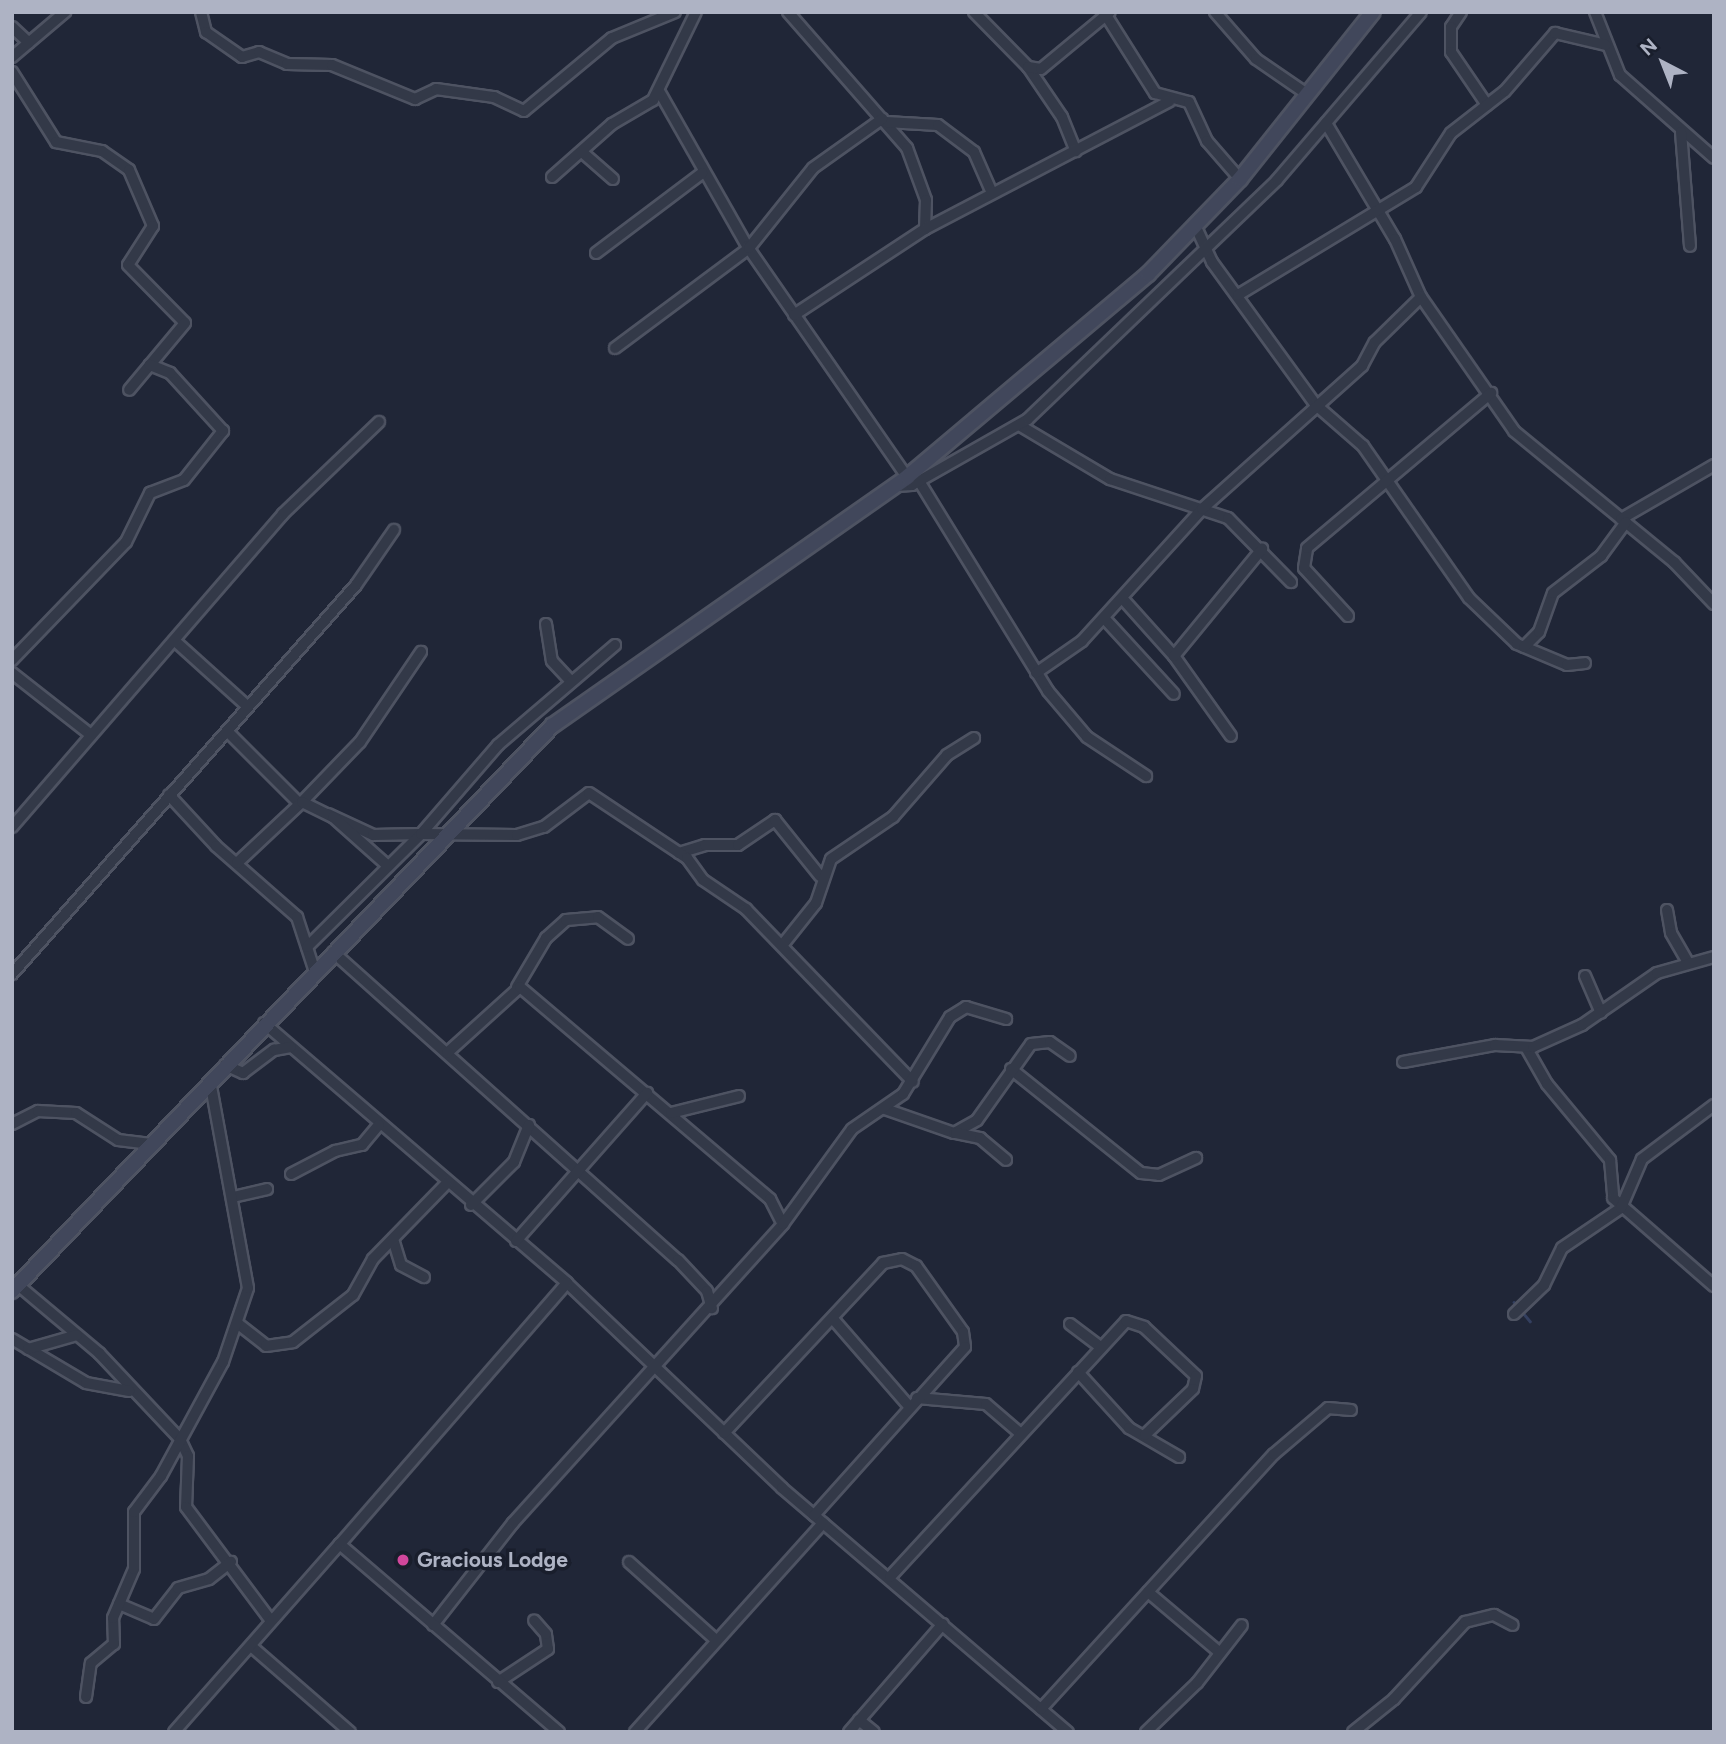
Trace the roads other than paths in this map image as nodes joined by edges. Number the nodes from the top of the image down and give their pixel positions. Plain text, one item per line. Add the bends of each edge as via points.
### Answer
1 (65, 12) edge
2 (201, 12) edge
3 (675, 12) edge
4 (696, 12) edge
5 (788, 12) edge
6 (974, 12) edge
7 (1215, 12) edge
8 (1373, 12) edge
9 (1421, 12) edge
10 (1461, 12) edge
11 (1595, 12) edge
12 (1107, 13) edge
13 (12, 27) edge
14 (29, 43) junction
15 (1606, 45) junction
16 (12, 57) edge
17 (1028, 67) junction
18 (12, 72) edge
19 (659, 91) junction
20 (1307, 94) junction
21 (1170, 101) junction
22 (1487, 105) junction
23 (884, 120) junction
24 (1326, 123) junction
25 (1681, 132) junction
26 (1076, 151) junction
27 (582, 152) junction
28 (1714, 158) edge
29 (702, 173) junction
30 (552, 177) dead end
31 (613, 179) dead end
32 (1240, 179) junction
33 (992, 193) junction
34 (1376, 209) junction
35 (1195, 225) junction
36 (925, 229) junction
37 (1690, 246) dead end
38 (748, 248) junction
39 (1205, 248) junction
40 (596, 253) dead end
41 (1238, 295) junction
42 (1421, 297) junction
43 (794, 315) junction
44 (615, 348) dead end
45 (150, 365) junction
46 (129, 390) dead end
47 (1491, 393) junction
48 (1316, 405) junction
49 (380, 422) dead end
50 (1019, 425) junction
51 (1714, 465) edge
52 (913, 479) junction
53 (1385, 483) junction
54 (1202, 509) junction
55 (1623, 520) junction
56 (394, 530) dead end
57 (1262, 549) junction
58 (1291, 582) dead end
59 (1122, 598) junction
60 (1714, 604) edge
61 (1348, 616) dead end
62 (1104, 618) junction
63 (546, 624) dead end
64 (175, 641) junction
65 (615, 645) dead end
66 (1524, 647) junction
67 (421, 652) dead end
68 (1174, 656) junction
69 (12, 660) edge
70 (1585, 663) dead end
71 (12, 673) edge
72 (1036, 673) junction
73 (569, 680) junction
74 (1174, 694) dead end
75 (248, 707) junction
76 (228, 732) junction
77 (91, 735) junction
78 (1231, 736) dead end
79 (974, 738) dead end
80 (1146, 776) dead end
81 (169, 795) junction
82 (300, 802) junction
83 (328, 814) junction
84 (12, 827) edge
85 (421, 834) junction
86 (450, 835) junction
87 (679, 853) junction
88 (237, 863) junction
89 (388, 866) junction
90 (820, 876) junction
91 (1667, 910) dead end
92 (628, 939) dead end
93 (784, 943) junction
94 (307, 947) junction
95 (334, 952) junction
96 (1714, 957) edge
97 (1688, 962) junction
98 (314, 969) junction
99 (12, 974) edge
100 (1584, 976) dead end
101 (517, 987) junction
102 (1601, 1013) junction
103 (1006, 1019) dead end
104 (264, 1023) junction
105 (291, 1047) junction
106 (1527, 1049) junction
107 (447, 1053) junction
108 (1070, 1056) dead end
109 (1403, 1062) dead end
110 (225, 1065) junction
111 (1011, 1069) junction
112 (210, 1080) junction
113 (913, 1082) junction
114 (647, 1093) junction
115 (739, 1096) dead end
116 (1714, 1105) edge
117 (885, 1109) junction
118 (671, 1113) junction
119 (12, 1124) edge
120 (379, 1125) junction
121 (529, 1125) junction
122 (954, 1133) junction
123 (149, 1144) junction
124 (1196, 1158) dead end
125 (1006, 1160) dead end
126 (578, 1170) junction
127 (291, 1174) dead end
128 (446, 1184) junction
129 (267, 1189) dead end
130 (233, 1197) junction
131 (471, 1205) junction
132 (1621, 1208) junction
133 (783, 1224) junction
134 (393, 1239) junction
135 (516, 1241) junction
136 (424, 1277) dead end
137 (567, 1283) junction
138 (1714, 1286) edge
139 (15, 1288) edge
140 (712, 1308) junction
141 (1514, 1314) dead end
142 (834, 1320) junction
143 (237, 1323) junction
144 (1070, 1324) dead end
145 (77, 1335) junction
146 (12, 1339) edge
147 (1101, 1347) junction
148 (28, 1349) junction
149 (653, 1365) junction
150 (1078, 1372) junction
151 (130, 1391) junction
152 (912, 1402) junction
153 (1351, 1410) dead end
154 (724, 1433) junction
155 (1021, 1434) junction
156 (1145, 1435) junction
157 (180, 1439) junction
158 (1179, 1457) dead end
159 (814, 1515) junction
160 (823, 1523) junction
161 (340, 1544) junction
162 (231, 1562) junction
163 (629, 1562) dead end
164 (890, 1577) junction
165 (1147, 1592) junction
166 (119, 1604) junction
167 (534, 1620) dead end
168 (271, 1621) junction
169 (433, 1625) junction
170 (943, 1625) junction
171 (1242, 1625) dead end
172 (1513, 1625) dead end
173 (716, 1640) junction
174 (251, 1646) junction
175 (1219, 1652) junction
176 (498, 1682) junction
177 (86, 1697) dead end
178 (1041, 1709) junction
179 (859, 1720) junction
180 (174, 1732) edge
181 (350, 1732) edge
182 (559, 1732) edge
183 (635, 1732) edge
184 (849, 1732) edge
185 (874, 1732) edge
186 (1068, 1732) edge
187 (1146, 1732) edge
188 (1353, 1732) edge

1 - 14 street
2 - 3 street via 206,32 242,57 259,52 287,64 332,65 415,99 436,89 494,97 524,111 612,37
4 - 19 street
5 - 23 street
6 - 17 street
7 - 20 street via 1256,59
8 - 20 main road
9 - 24 street
10 - 22 street via 1451,27 1451,52
11 - 15 street
12 - 17 street via 1041,69
12 - 21 street via 1155,93
13 - 14 street
14 - 16 street
15 - 22 street via 1555,33
15 - 25 street via 1620,75
17 - 26 street via 1062,117
18 - 45 street via 56,142 102,151 129,170 153,226 128,265 185,321
19 - 27 street
19 - 29 street
20 - 32 main road
21 - 26 street
21 - 32 street via 1189,102 1207,141
22 - 34 street via 1451,133 1416,187
23 - 33 street via 938,125 974,152
23 - 36 street via 907,148 923,190
23 - 38 street via 813,168
24 - 34 street
24 - 39 street
25 - 28 street
25 - 37 street
26 - 33 street
27 - 30 street
27 - 31 street
29 - 38 street
29 - 40 street
32 - 35 main road
33 - 36 street
34 - 41 street
34 - 42 street
35 - 39 street
35 - 52 main road via 1148,274
36 - 43 street
38 - 43 street
38 - 44 street
39 - 41 street
39 - 50 street
41 - 48 street
42 - 47 street
42 - 48 street via 1375,342 1362,366
43 - 52 street
45 - 46 street
45 - 69 street via 170,373 223,431 184,480 150,493 126,542
47 - 53 street
47 - 55 street via 1514,431
48 - 53 street via 1363,446
48 - 54 street
49 - 64 street via 283,514
50 - 52 street
50 - 54 street via 1110,479
51 - 55 street
52 - 72 street
52 - 86 main road via 894,485 552,726
53 - 61 street via 1318,536 1304,555 1311,580
53 - 66 street via 1469,598
54 - 57 street via 1228,518
54 - 59 street
55 - 60 street
55 - 66 street via 1606,551 1553,593 1539,632
56 - 75 street via 356,585
57 - 58 street
57 - 68 street
59 - 62 street
59 - 68 street
62 - 72 street
62 - 74 street
63 - 73 street via 552,661
64 - 75 street
64 - 77 street
65 - 73 street
66 - 70 street via 1574,667
67 - 82 street via 360,742
68 - 78 street
71 - 77 street
72 - 80 street via 1087,737
73 - 85 street via 498,745
75 - 76 street
76 - 81 street
76 - 82 street
77 - 84 street
79 - 90 street via 947,755 893,817 831,859
81 - 88 street
81 - 99 street
82 - 83 street
82 - 88 street
83 - 85 street via 373,835
83 - 89 street
85 - 86 street
85 - 89 street
86 - 87 street via 493,839 536,830 589,793
86 - 95 main road
87 - 90 street via 738,845 775,820
87 - 93 street
88 - 94 street via 297,917
89 - 94 street
90 - 93 street via 816,903
91 - 97 street via 1671,933
92 - 101 street via 598,917 566,920 546,938
93 - 113 street via 802,971
94 - 98 street
95 - 98 main road
95 - 107 street
96 - 97 street
97 - 102 street via 1648,978
98 - 104 main road
100 - 102 street
101 - 107 street
101 - 114 street
102 - 106 street
103 - 113 street via 966,1007 954,1012
104 - 105 street
104 - 110 main road
105 - 110 street via 274,1050 243,1073
105 - 120 street
106 - 109 street via 1495,1045
106 - 132 street via 1547,1084 1610,1160 1608,1184
107 - 121 street
108 - 111 street via 1037,1042
110 - 112 main road
111 - 122 street via 977,1120
111 - 124 street via 1141,1173 1159,1175
112 - 123 main road
112 - 130 street
113 - 117 street
114 - 118 street
114 - 126 street
115 - 118 street
116 - 132 street via 1642,1159
117 - 122 street
117 - 133 street via 852,1129
118 - 133 street via 770,1199
119 - 123 street via 38,1111 76,1113 118,1140
120 - 127 street via 362,1145 335,1151
120 - 128 street
121 - 126 street
121 - 131 street via 514,1162
122 - 125 street via 980,1138
123 - 139 main road
126 - 135 street
126 - 140 street via 678,1259 707,1291
128 - 131 street
128 - 134 street
129 - 130 street
130 - 143 street via 248,1288
131 - 135 street
132 - 138 street
132 - 141 street via 1562,1248 1544,1285
133 - 140 street
134 - 136 street via 401,1265
134 - 143 street via 373,1259 353,1295 293,1342 266,1346
135 - 137 street
137 - 149 street
137 - 161 street
139 - 145 street
140 - 149 street
142 - 152 street
142 - 152 street via 883,1263 902,1259 916,1266 966,1338 958,1358
142 - 154 street
143 - 157 street
144 - 147 street
145 - 148 street
145 - 151 street
146 - 148 street
147 - 150 street
147 - 156 street via 1121,1324 1135,1322 1196,1376 1193,1389
148 - 151 street via 86,1383
149 - 154 street
149 - 169 street via 513,1523
150 - 155 street
150 - 156 street via 1121,1421
151 - 157 street
152 - 155 street via 986,1404
152 - 159 street
153 - 165 street via 1328,1408 1275,1454
154 - 159 street
155 - 164 street
156 - 158 street
157 - 162 street via 189,1464 184,1502
157 - 166 street via 134,1512 134,1569
159 - 160 street
160 - 164 street
160 - 173 street
161 - 168 street
161 - 169 street
162 - 166 street via 209,1579 178,1588 154,1619
162 - 168 street
163 - 173 street
164 - 170 street
165 - 175 street via 1165,1601
165 - 178 street
166 - 177 street via 114,1644 91,1663
167 - 176 street via 546,1634 548,1649
168 - 174 street
169 - 176 street
170 - 178 street
170 - 179 street
171 - 175 street
172 - 188 street via 1494,1615 1465,1622 1394,1699
173 - 183 street
174 - 180 street
174 - 181 street
175 - 187 street
176 - 182 street
178 - 186 street
179 - 184 street
179 - 185 street

